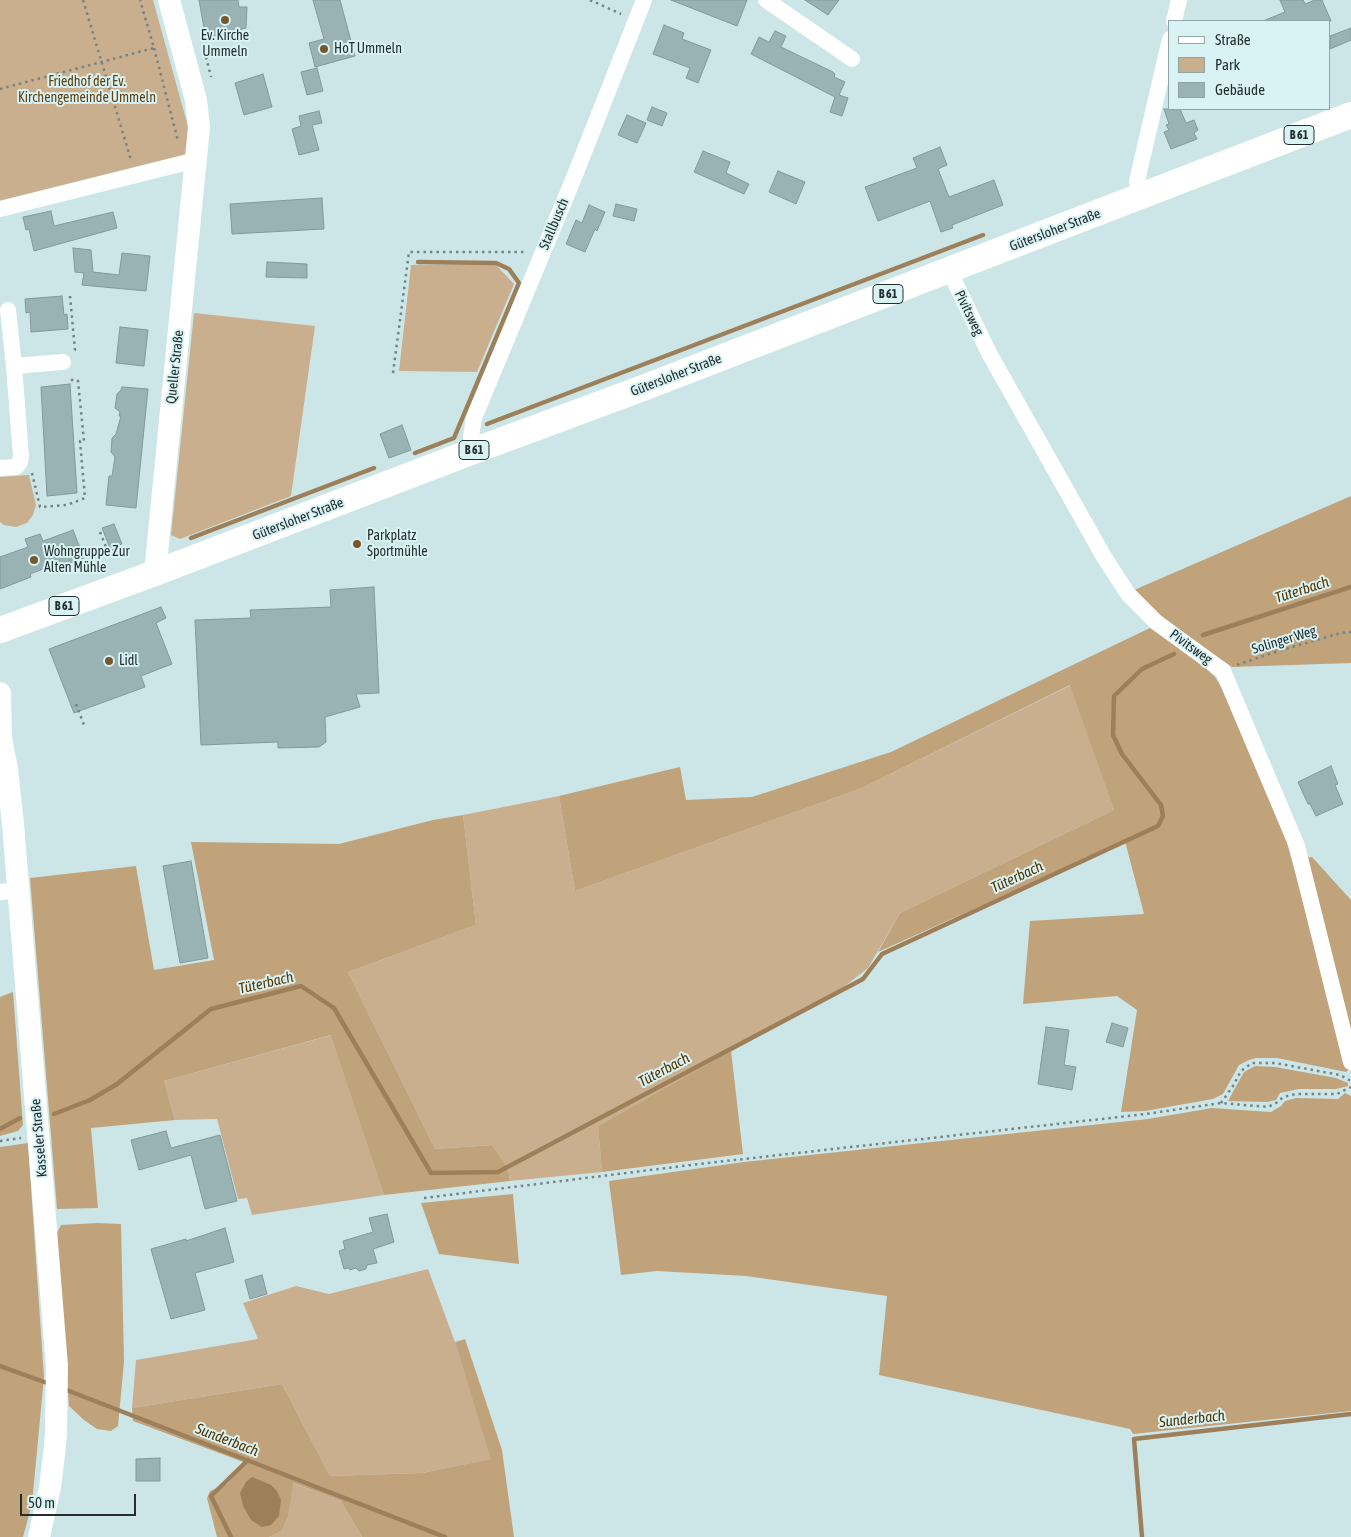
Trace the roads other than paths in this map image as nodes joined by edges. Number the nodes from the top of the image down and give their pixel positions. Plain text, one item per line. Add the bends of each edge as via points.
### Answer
1 (169, 0) edge
2 (644, 0) edge
3 (766, 0) edge
4 (1179, 0) edge
5 (1174, 20) edge
6 (1168, 48) edge
7 (852, 59) dead end
8 (1351, 115) edge
9 (188, 154) junction
10 (1140, 197) junction
11 (0, 210) edge
12 (949, 270) junction
13 (8, 310) dead end
14 (63, 362) road end
15 (14, 366) junction
16 (476, 450) junction
17 (0, 468) edge
18 (155, 574) junction
19 (0, 630) edge
20 (0, 693) edge
21 (0, 737) edge
22 (9, 891) edge
23 (1351, 1062) edge
24 (39, 1537) edge

1 - 9 street, Queller Straße via 196,100 199,127
2 - 16 street, Stallbusch via 474,418 472,437
3 - 7 street
4 - 5 street
6 - 10 street via 1137,182
8 - 10 main road, Gütersloher Straße / B 61
9 - 11 street
9 - 18 street, Queller Straße
10 - 12 main road, Gütersloher Straße / B 61
12 - 16 main road, Gütersloher Straße / B 61
12 - 23 street, Pivitsweg via 989,353 1128,594 1156,622 1223,671 1297,846
13 - 15 street
14 - 15 street
15 - 17 street via 21,456 16,467
16 - 18 main road, Gütersloher Straße / B 61
18 - 19 main road, Gütersloher Straße / B 61
20 - 21 street, Kasseler Straße
21 - 22 street, Kasseler Straße via 8,778
22 - 24 street, Kasseler Straße via 56,1366 56,1434

